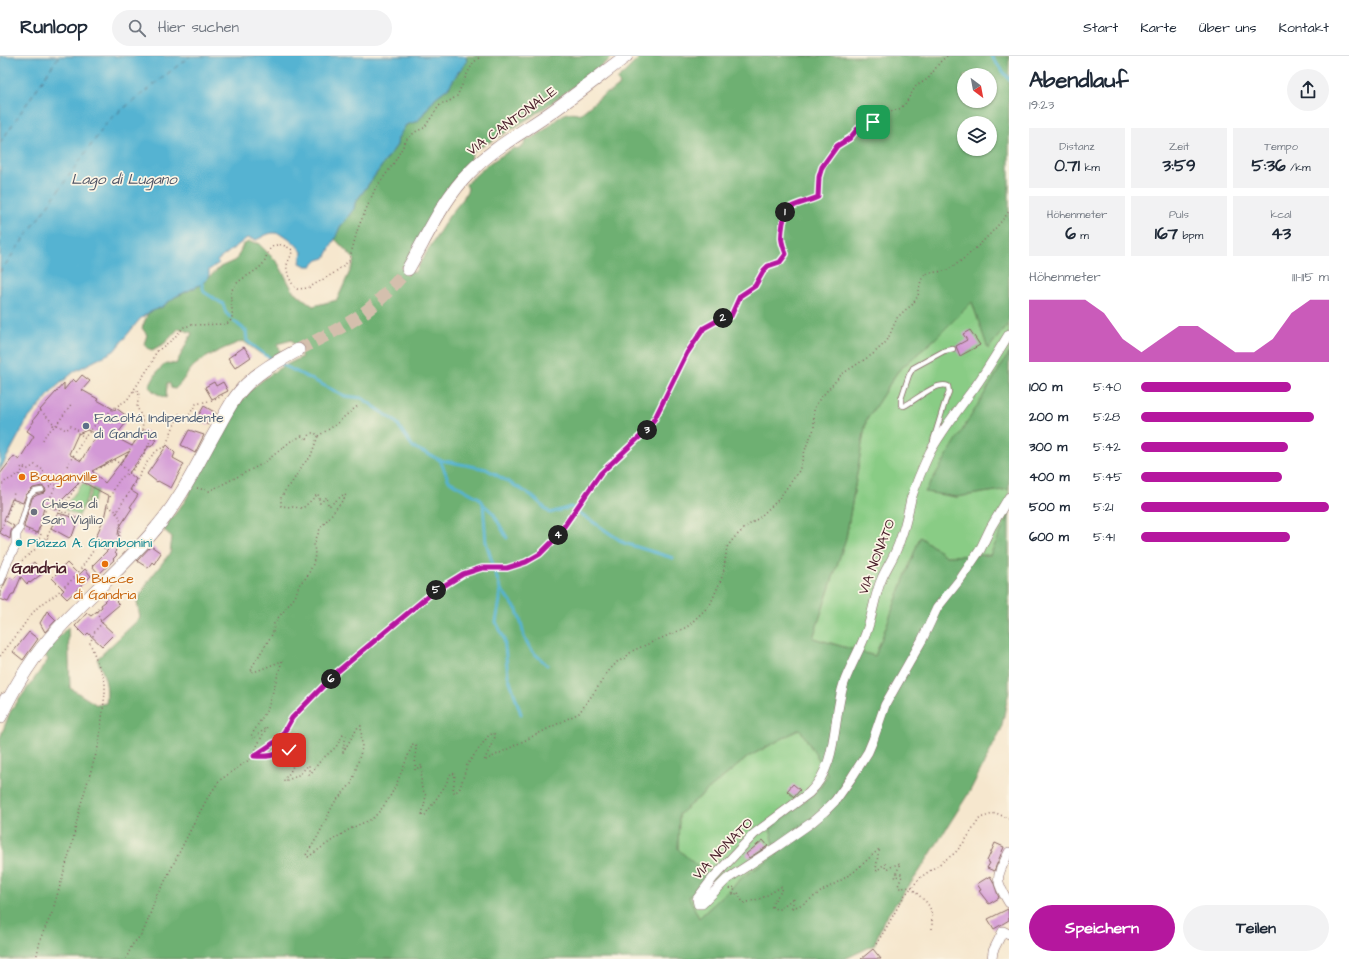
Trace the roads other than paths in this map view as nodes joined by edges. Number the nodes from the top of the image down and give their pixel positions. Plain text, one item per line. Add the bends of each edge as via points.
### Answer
1 (626, 56) edge
2 (408, 269) tunnel mouth
3 (1009, 334) edge
4 (953, 349) dead end
5 (298, 350) tunnel mouth
6 (931, 451) junction
7 (42, 490) road end
8 (1009, 497) edge
9 (19, 529) joint
10 (1, 578) edge
11 (12, 692) junction
12 (0, 701) edge
13 (0, 717) edge
14 (1009, 852) edge
15 (1009, 903) edge
16 (1009, 934) edge
17 (992, 959) edge

1 - 2 main road, VIA CANTONALE via 554,111 495,150 470,172 441,210
3 - 6 street, VIA NONATO
4 - 6 lane, VIA NONATO via 944,351 913,368 901,399 904,406 940,385 949,388
5 - 11 main road via 270,366 241,391 179,496 158,526 57,629
6 - 8 street, VIA NONATO via 916,486 897,548 878,587 866,634 844,683 829,762 824,774 809,793 754,834 700,893 698,904 704,903 719,886 810,823 835,801 870,746 885,705 937,608 980,550
7 - 9 lane via 35,491 29,496
9 - 10 street via 16,534 16,545
11 - 12 lane via 3,696
11 - 13 main road
14 - 15 street via 998,881
16 - 17 street via 1003,931 992,951

